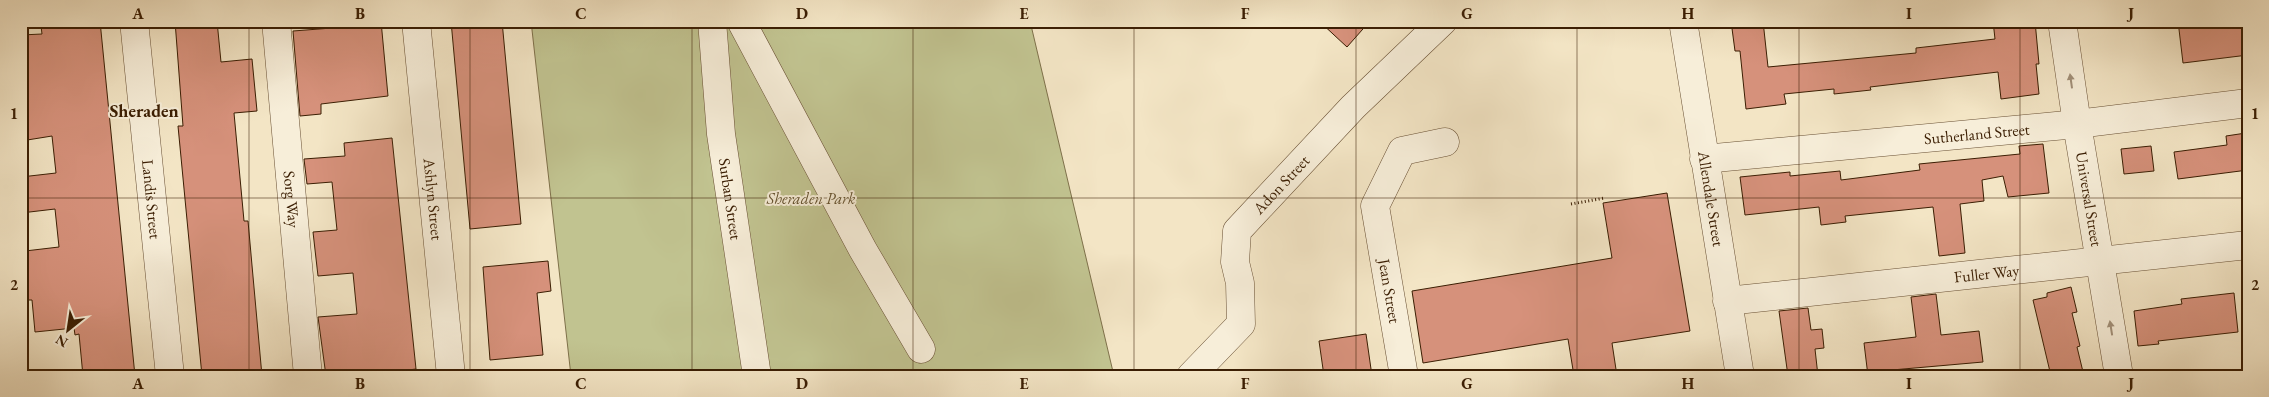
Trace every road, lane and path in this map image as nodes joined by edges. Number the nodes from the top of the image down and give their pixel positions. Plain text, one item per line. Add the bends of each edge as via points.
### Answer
1 (134, 21) edge
2 (276, 21) edge
3 (416, 21) edge
4 (712, 21) edge
5 (742, 21) edge
6 (1683, 21) edge
7 (2062, 21) edge
8 (1438, 23) edge
9 (2248, 103) edge
10 (2077, 124) junction
11 (1445, 142) dead end
12 (1704, 159) junction
13 (1605, 198) dead end
14 (1571, 204) dead end
15 (2248, 245) edge
16 (2100, 259) junction
17 (1727, 301) junction
18 (921, 349) dead end
19 (170, 376) edge
20 (308, 376) edge
21 (451, 376) edge
22 (757, 376) edge
23 (1191, 376) edge
24 (1404, 376) edge
25 (1740, 376) edge
26 (2119, 376) edge

1 - 19 street, Landis Street
2 - 20 street, Sorg Way
3 - 21 street, Ashlyn Street
4 - 22 street, Surban Street via 720,134
5 - 18 street via 854,233
6 - 12 street, Allendale Street
10 -> 7 street, Universal Street
8 - 23 street, Adon Street via 1236,231 1235,262 1240,283 1241,324
9 - 10 street, Sutherland Street
10 - 12 street, Sutherland Street
10 - 16 street, Universal Street
11 - 24 street, Jean Street via 1402,151 1375,206
12 - 17 street, Allendale Street
13 - 14 path
15 - 16 street, Fuller Way
16 - 17 street, Fuller Way
26 -> 16 street, Universal Street
17 - 25 street, Allendale Street

